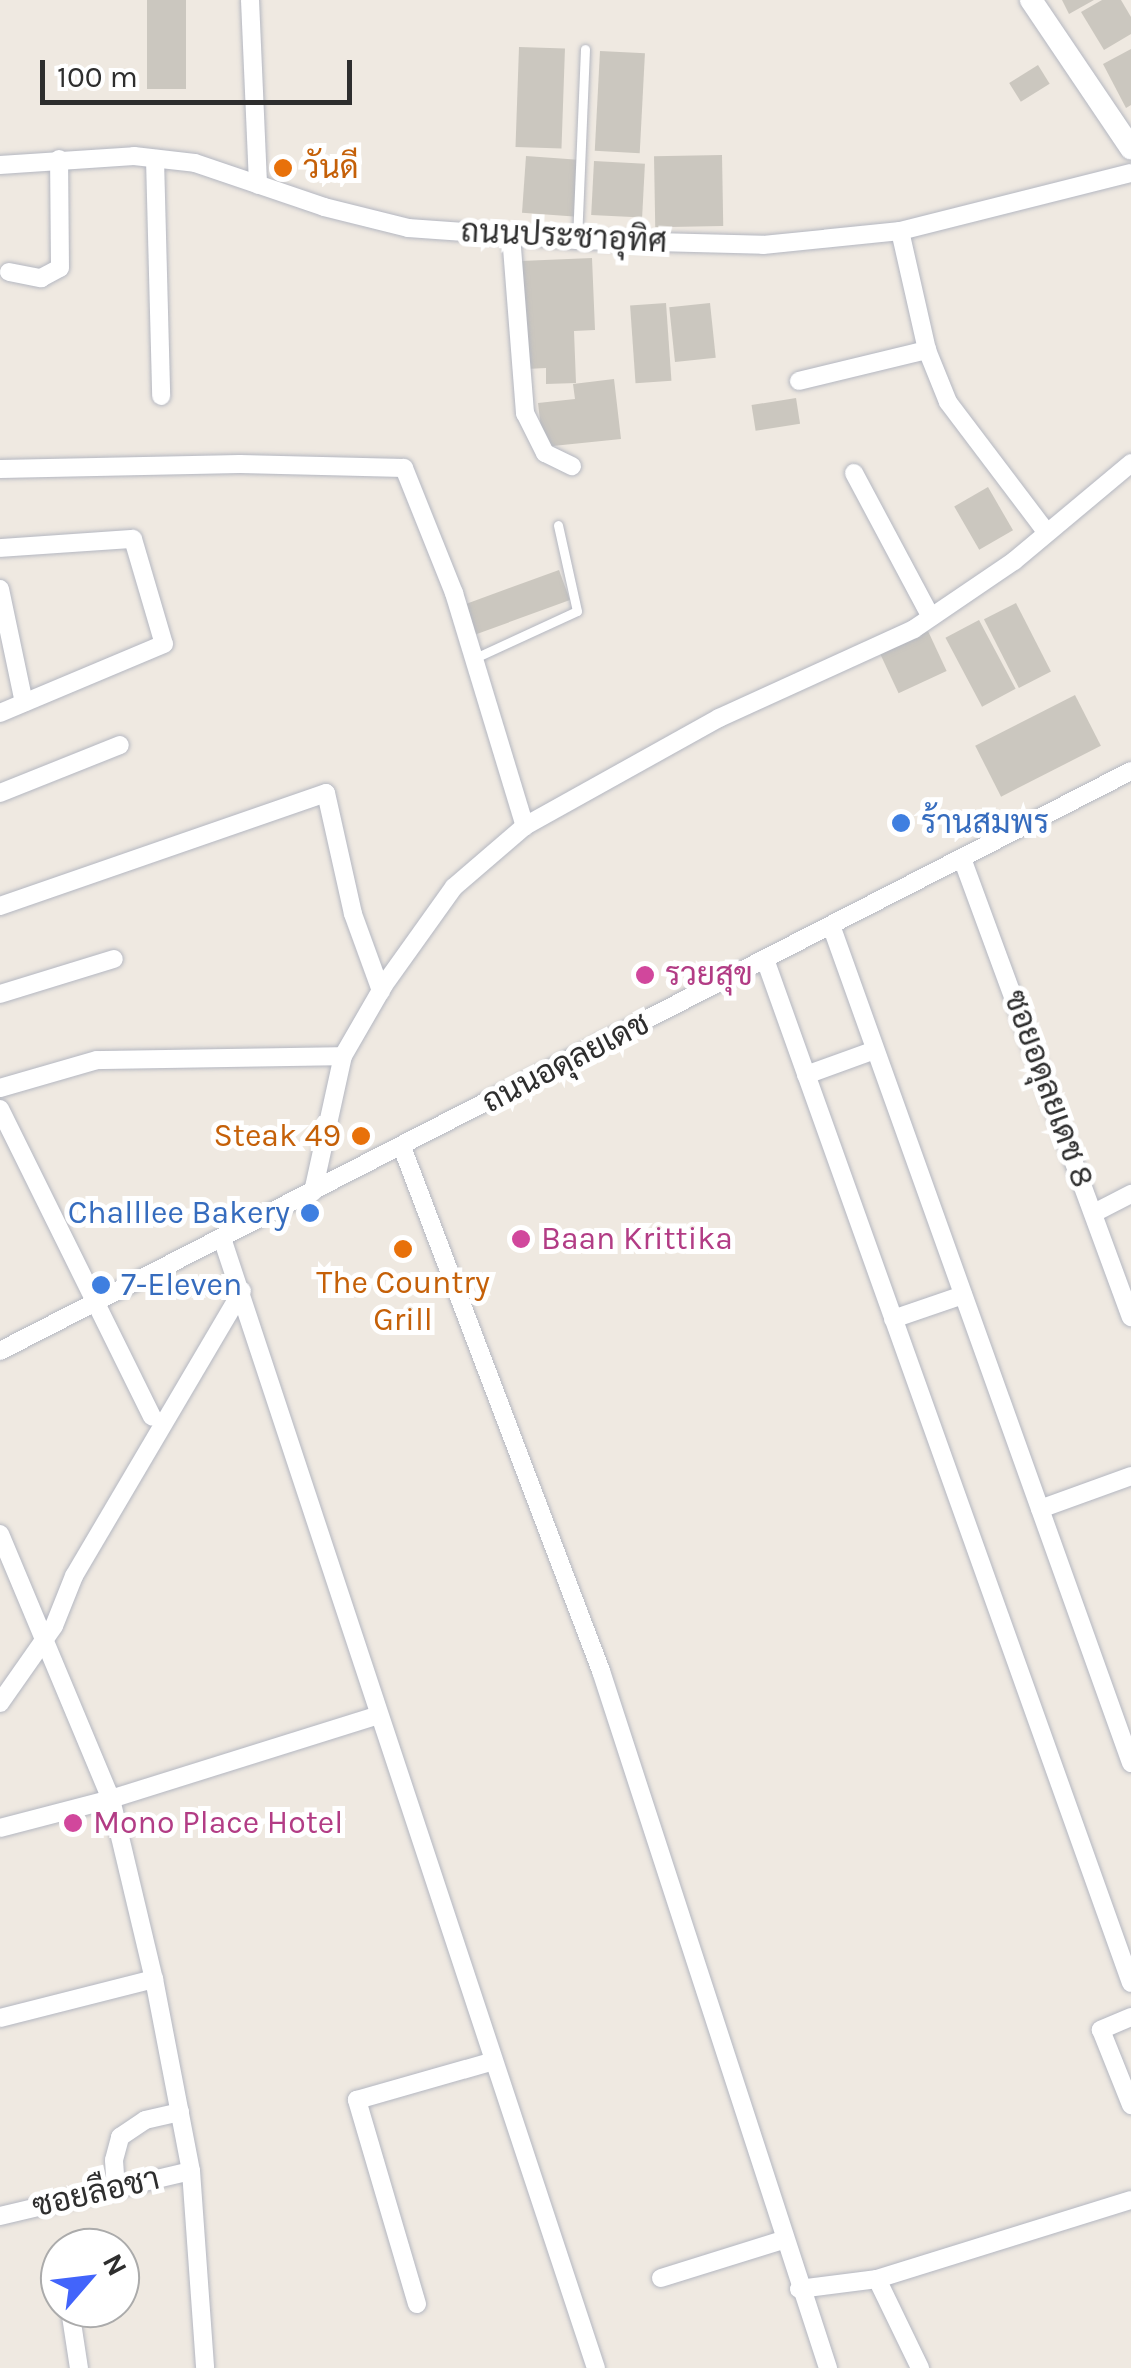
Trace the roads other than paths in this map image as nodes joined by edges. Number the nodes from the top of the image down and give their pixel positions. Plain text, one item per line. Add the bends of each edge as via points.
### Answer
1 (250, 0) edge
2 (1032, 0) edge
3 (584, 49) dead end
4 (1131, 148) edge
5 (59, 159) junction
6 (155, 159) junction
7 (0, 165) edge
8 (1131, 173) edge
9 (258, 185) junction
10 (900, 231) junction
11 (511, 235) junction
12 (577, 240) junction
13 (9, 272) dead end
14 (927, 350) junction
15 (799, 381) dead end
16 (161, 396) dead end
17 (1131, 463) edge
18 (572, 466) dead end
19 (0, 468) edge
20 (854, 473) dead end
21 (558, 525) dead end
22 (1048, 533) junction
23 (0, 548) edge
24 (0, 589) edge
25 (931, 617) junction
26 (475, 658) junction
27 (24, 703) junction
28 (0, 713) edge
29 (120, 745) dead end
30 (1131, 771) edge
31 (0, 793) edge
32 (525, 826) junction
33 (963, 861) junction
34 (0, 906) edge
35 (832, 928) junction
36 (114, 959) dead end
37 (766, 962) junction
38 (381, 991) junction
39 (0, 994) edge
40 (876, 1050) junction
41 (343, 1056) junction
42 (806, 1075) junction
43 (0, 1088) edge
44 (0, 1109) edge
45 (402, 1146) junction
46 (313, 1192) junction
47 (1131, 1194) edge
48 (1094, 1213) junction
49 (222, 1238) junction
50 (242, 1291) junction
51 (963, 1295) junction
52 (94, 1304) junction
53 (1131, 1317) edge
54 (894, 1319) junction
55 (0, 1351) edge
56 (152, 1416) dead end
57 (1131, 1476) edge
58 (1040, 1509) junction
59 (0, 1534) edge
60 (45, 1638) junction
61 (0, 1702) edge
62 (379, 1715) junction
63 (1131, 1763) edge
64 (111, 1799) junction
65 (0, 1828) edge
66 (154, 1979) junction
67 (1131, 1983) edge
68 (1131, 2016) edge
69 (0, 2018) edge
70 (494, 2062) junction
71 (1131, 2105) edge
72 (180, 2112) junction
73 (191, 2171) junction
74 (116, 2188) junction
75 (1131, 2200) edge
76 (0, 2216) edge
77 (783, 2240) junction
78 (661, 2278) dead end
79 (877, 2279) junction
80 (799, 2289) junction
81 (417, 2304) dead end
82 (73, 2328) edge
83 (79, 2368) edge
84 (205, 2368) edge
85 (596, 2368) edge
86 (828, 2368) edge
87 (920, 2368) edge

1 - 9 street
2 - 4 street
3 - 12 lane
5 - 6 street, ถนนประชาอุทิศ
5 - 7 street, ถนนประชาอุทิศ
5 - 13 street via 60,268 40,278
6 - 9 street, ถนนประชาอุทิศ
6 - 16 street
8 - 10 street, ถนนประชาอุทิศ
9 - 11 street, ถนนประชาอุทิศ via 408,228
10 - 12 street, ถนนประชาอุทิศ via 764,245
10 - 14 street
11 - 12 street, ถนนประชาอุทิศ
11 - 18 street via 525,413 545,453
14 - 15 street
14 - 22 street via 948,402
17 - 22 street
19 - 26 street via 404,468
20 - 25 street
21 - 26 lane via 577,610
22 - 25 street
23 - 27 street via 133,539 164,644
24 - 27 street
25 - 32 street via 719,718
26 - 32 street
27 - 28 street
29 - 31 street
30 - 33 street, ถนนอดุลยเดช
32 - 38 street via 454,888
33 - 35 street, ถนนอดุลยเดช
33 - 48 street, ซอยอดุลยเดช 8
34 - 38 street via 326,793 353,914
35 - 37 street, ถนนอดุลยเดช
35 - 40 street
36 - 39 street
37 - 42 street
37 - 45 street, ถนนอดุลยเดช
38 - 41 street
40 - 42 street
40 - 51 street
41 - 43 street via 97,1060
41 - 46 street
42 - 54 street
44 - 52 street
45 - 46 street, ถนนอดุลยเดช
45 - 77 street via 601,1670
46 - 49 street, ถนนอดุลยเดช
47 - 48 street
48 - 53 street, ซอยอดุลยเดช 8
49 - 50 street
49 - 52 street, ถนนอดุลยเดช
50 - 60 street via 74,1576
50 - 62 street
51 - 54 street
51 - 58 street
52 - 55 street, ถนนอดุลยเดช
52 - 56 street
54 - 67 street
57 - 58 street
58 - 63 street
59 - 60 street
60 - 61 street
60 - 64 street
62 - 64 street
62 - 70 street
64 - 65 street
64 - 66 street
66 - 69 street
66 - 72 street
68 - 71 street via 1101,2030
70 - 81 street via 357,2100
70 - 85 street
72 - 73 street
72 - 74 street via 145,2120 120,2137
73 - 74 street, ซอยลือชา
73 - 84 street
74 - 76 street, ซอยลือชา
75 - 79 street
77 - 78 street
77 - 80 street
79 - 80 street
79 - 87 street
80 - 86 street
82 - 83 street

